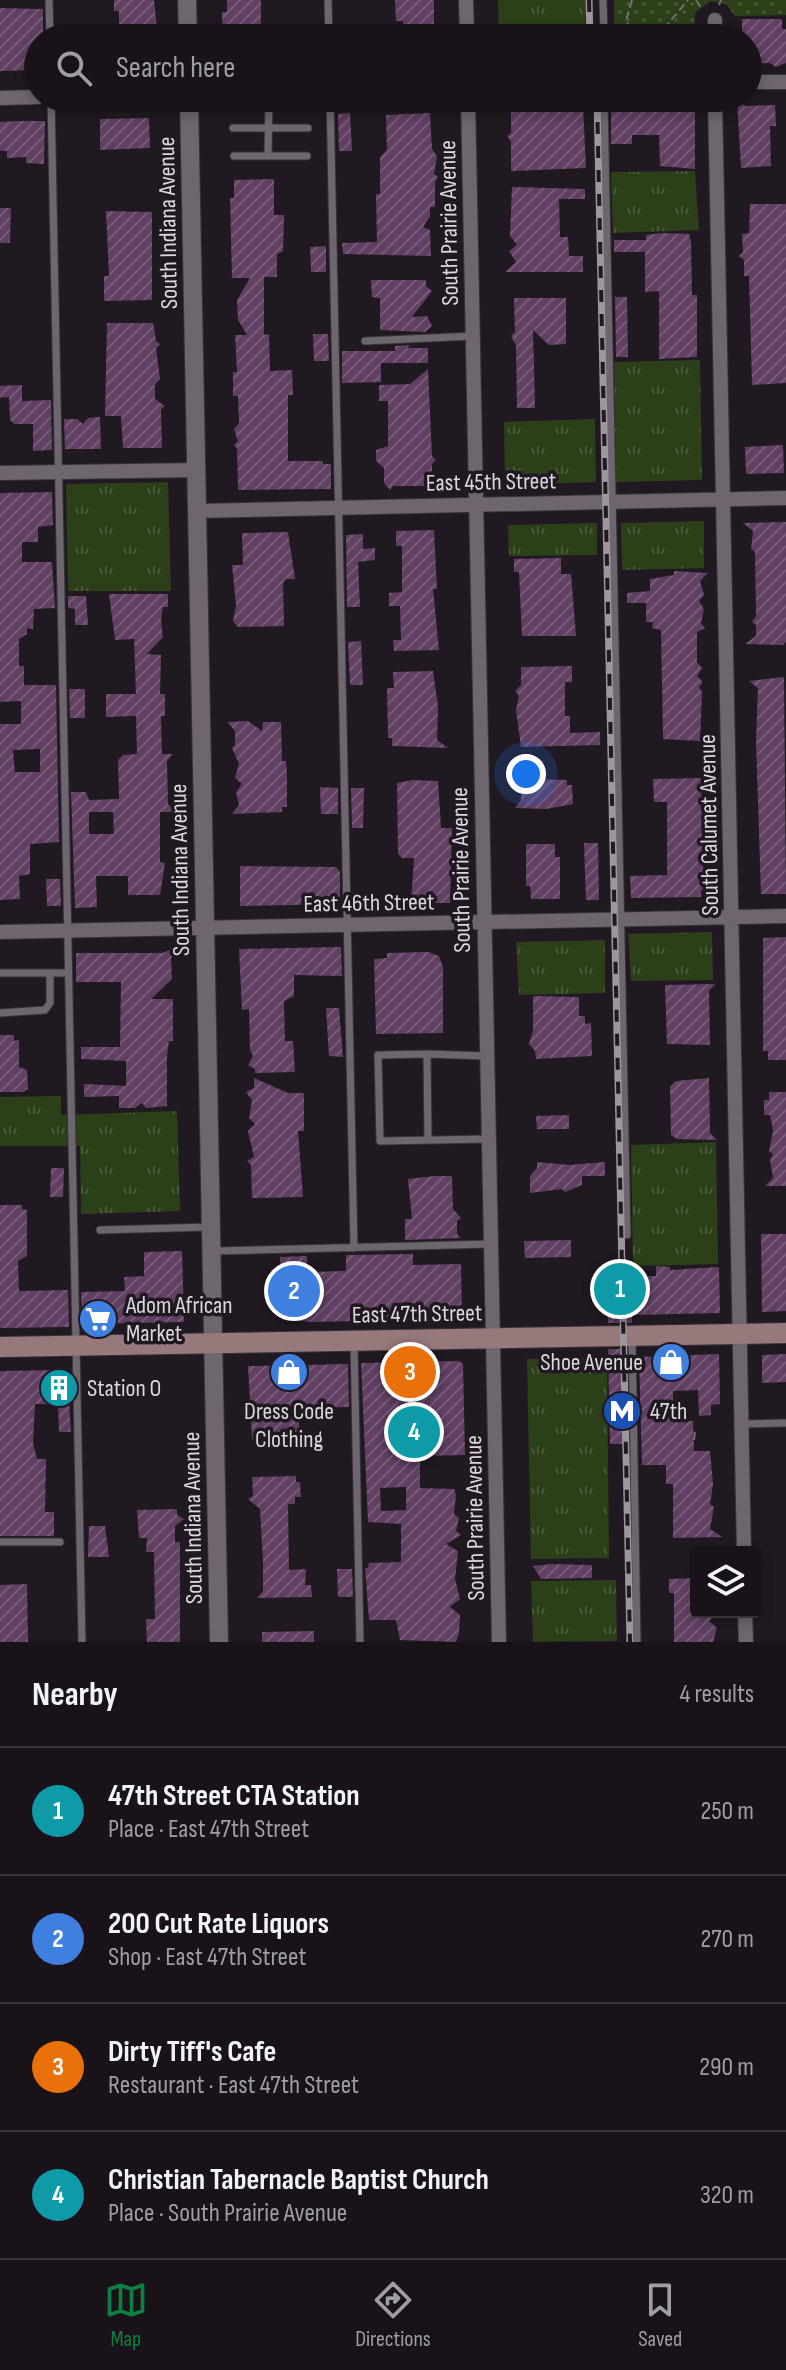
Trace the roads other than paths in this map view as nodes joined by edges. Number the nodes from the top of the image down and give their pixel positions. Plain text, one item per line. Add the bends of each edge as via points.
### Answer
1 (49, 0) edge
2 (187, 0) edge
3 (328, 0) edge
4 (466, 0) edge
5 (603, 0) edge
6 (715, 20) dead end
7 (50, 24) edge
8 (188, 24) edge
9 (329, 24) edge
10 (467, 24) edge
11 (604, 24) edge
12 (715, 24) edge
13 (762, 82) edge
14 (786, 82) edge
15 (24, 97) edge
16 (0, 98) edge
17 (51, 112) edge
18 (189, 112) edge
19 (269, 112) edge
20 (330, 112) edge
21 (468, 112) edge
22 (604, 112) edge
23 (715, 112) edge
24 (233, 128) dead end
25 (269, 128) junction
26 (308, 128) dead end
27 (234, 156) dead end
28 (268, 156) junction
29 (307, 156) dead end
30 (473, 336) junction
31 (365, 341) dead end
32 (197, 470) junction
33 (57, 472) junction
34 (0, 473) edge
35 (786, 498) edge
36 (725, 500) junction
37 (612, 502) junction
38 (476, 505) junction
39 (340, 508) junction
40 (197, 511) junction
41 (786, 916) edge
42 (733, 917) junction
43 (621, 920) junction
44 (485, 922) junction
45 (347, 925) junction
46 (206, 928) junction
47 (68, 931) junction
48 (0, 932) edge
49 (0, 973) edge
50 (50, 973) junction
51 (68, 973) junction
52 (0, 1013) edge
53 (427, 1054) junction
54 (487, 1056) junction
55 (489, 1139) junction
56 (428, 1140) junction
57 (211, 1227) junction
58 (100, 1230) dead end
59 (627, 1235) dead end
60 (491, 1244) junction
61 (354, 1248) junction
62 (212, 1251) junction
63 (786, 1333) edge
64 (741, 1334) junction
65 (632, 1336) junction
66 (493, 1338) junction
67 (354, 1341) junction
68 (214, 1343) junction
69 (75, 1346) junction
70 (0, 1347) edge
71 (786, 1423) edge
72 (743, 1424) junction
73 (0, 1542) edge
74 (60, 1542) dead end
75 (744, 1546) edge
76 (745, 1618) edge
77 (82, 1642) edge
78 (219, 1642) edge
79 (360, 1642) edge
80 (499, 1642) edge
81 (637, 1642) edge
82 (746, 1642) edge

1 - 7 lane
2 - 8 street
3 - 9 lane
4 - 10 street
5 - 11 lane
6 - 12 street
13 - 14 street
15 - 16 street
17 - 33 lane
18 - 32 street, South Indiana Avenue
19 - 25 lane
20 - 39 lane
21 - 30 street, South Prairie Avenue
22 - 37 lane
23 - 36 street, South Calumet Avenue
24 - 25 lane
25 - 26 lane
25 - 28 lane
27 - 28 lane
28 - 29 lane
30 - 31 lane
30 - 38 street, South Prairie Avenue
32 - 33 street
32 - 40 street, South Indiana Avenue
33 - 34 street
33 - 47 lane
35 - 36 street, East 45th Street
36 - 37 street, East 45th Street
36 - 42 street, South Calumet Avenue
37 - 38 street, East 45th Street
37 - 43 lane
38 - 39 street, East 45th Street
38 - 44 street, South Prairie Avenue
39 - 40 street, East 45th Street
39 - 45 lane
40 - 46 street, South Indiana Avenue
41 - 42 street, East 46th Street
42 - 43 street, East 46th Street
42 - 64 street, South Calumet Avenue
43 - 44 street, East 46th Street
43 - 59 lane
44 - 45 street, East 46th Street
44 - 54 street, South Prairie Avenue
45 - 46 street, East 46th Street
45 - 61 lane
46 - 47 street, East 46th Street
46 - 57 street, South Indiana Avenue
47 - 48 street, East 46th Street
47 - 51 lane
49 - 50 lane
50 - 51 lane
50 - 52 lane via 50,1003 45,1010
51 - 69 lane
53 - 54 lane
53 - 56 lane
53 - 56 lane via 378,1055 380,1141
54 - 55 street, South Prairie Avenue
55 - 56 lane
55 - 60 street, South Prairie Avenue
57 - 58 lane
57 - 62 street, South Indiana Avenue
60 - 61 lane
60 - 66 street, South Prairie Avenue
61 - 62 lane
62 - 68 street, South Indiana Avenue
63 - 64 main road, East 47th Street
64 - 65 main road, East 47th Street
64 - 72 street, South Calumet Avenue
65 - 66 main road, East 47th Street
65 - 81 lane
66 - 67 main road, East 47th Street
66 - 80 street, South Prairie Avenue
67 - 68 main road, East 47th Street
67 - 79 lane
68 - 69 main road, East 47th Street
68 - 78 street, South Indiana Avenue
69 - 70 main road, East 47th Street
69 - 77 lane
71 - 72 lane
72 - 75 street, South Calumet Avenue
73 - 74 lane
76 - 82 street

